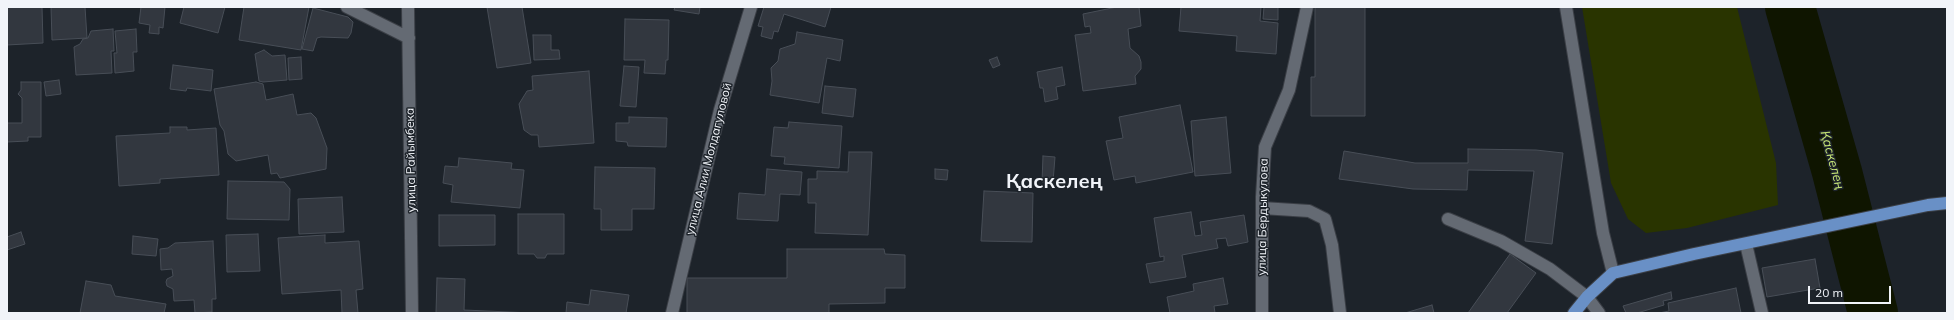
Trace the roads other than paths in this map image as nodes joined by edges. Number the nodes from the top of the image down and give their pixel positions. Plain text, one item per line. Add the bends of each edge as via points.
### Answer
1 (347, 7) edge
2 (408, 7) edge
3 (752, 7) edge
4 (1307, 7) edge
5 (1566, 7) edge
6 (409, 38) junction
7 (1947, 203) edge
8 (1262, 208) junction
9 (1448, 219) dead end
10 (1746, 244) junction
11 (1613, 273) junction
12 (1587, 297) junction
13 (412, 313) edge
14 (672, 313) edge
15 (1262, 313) edge
16 (1340, 313) edge
17 (1574, 313) edge
18 (1599, 313) edge
19 (1762, 313) edge

1 - 6 street
2 - 6 street, улица Райымбека
3 - 14 street, улица Алии Молдагуловой via 720,110
4 - 8 street, улица Бердыкулова via 1289,90 1265,147
5 - 11 street via 1603,233
6 - 13 street, улица Райымбека
7 - 10 main road
8 - 15 street, улица Бердыкулова
8 - 16 street via 1309,211 1325,219 1332,246
9 - 12 street via 1501,240 1550,270
10 - 11 main road
10 - 19 street
11 - 12 main road
12 - 17 main road
12 - 18 street

